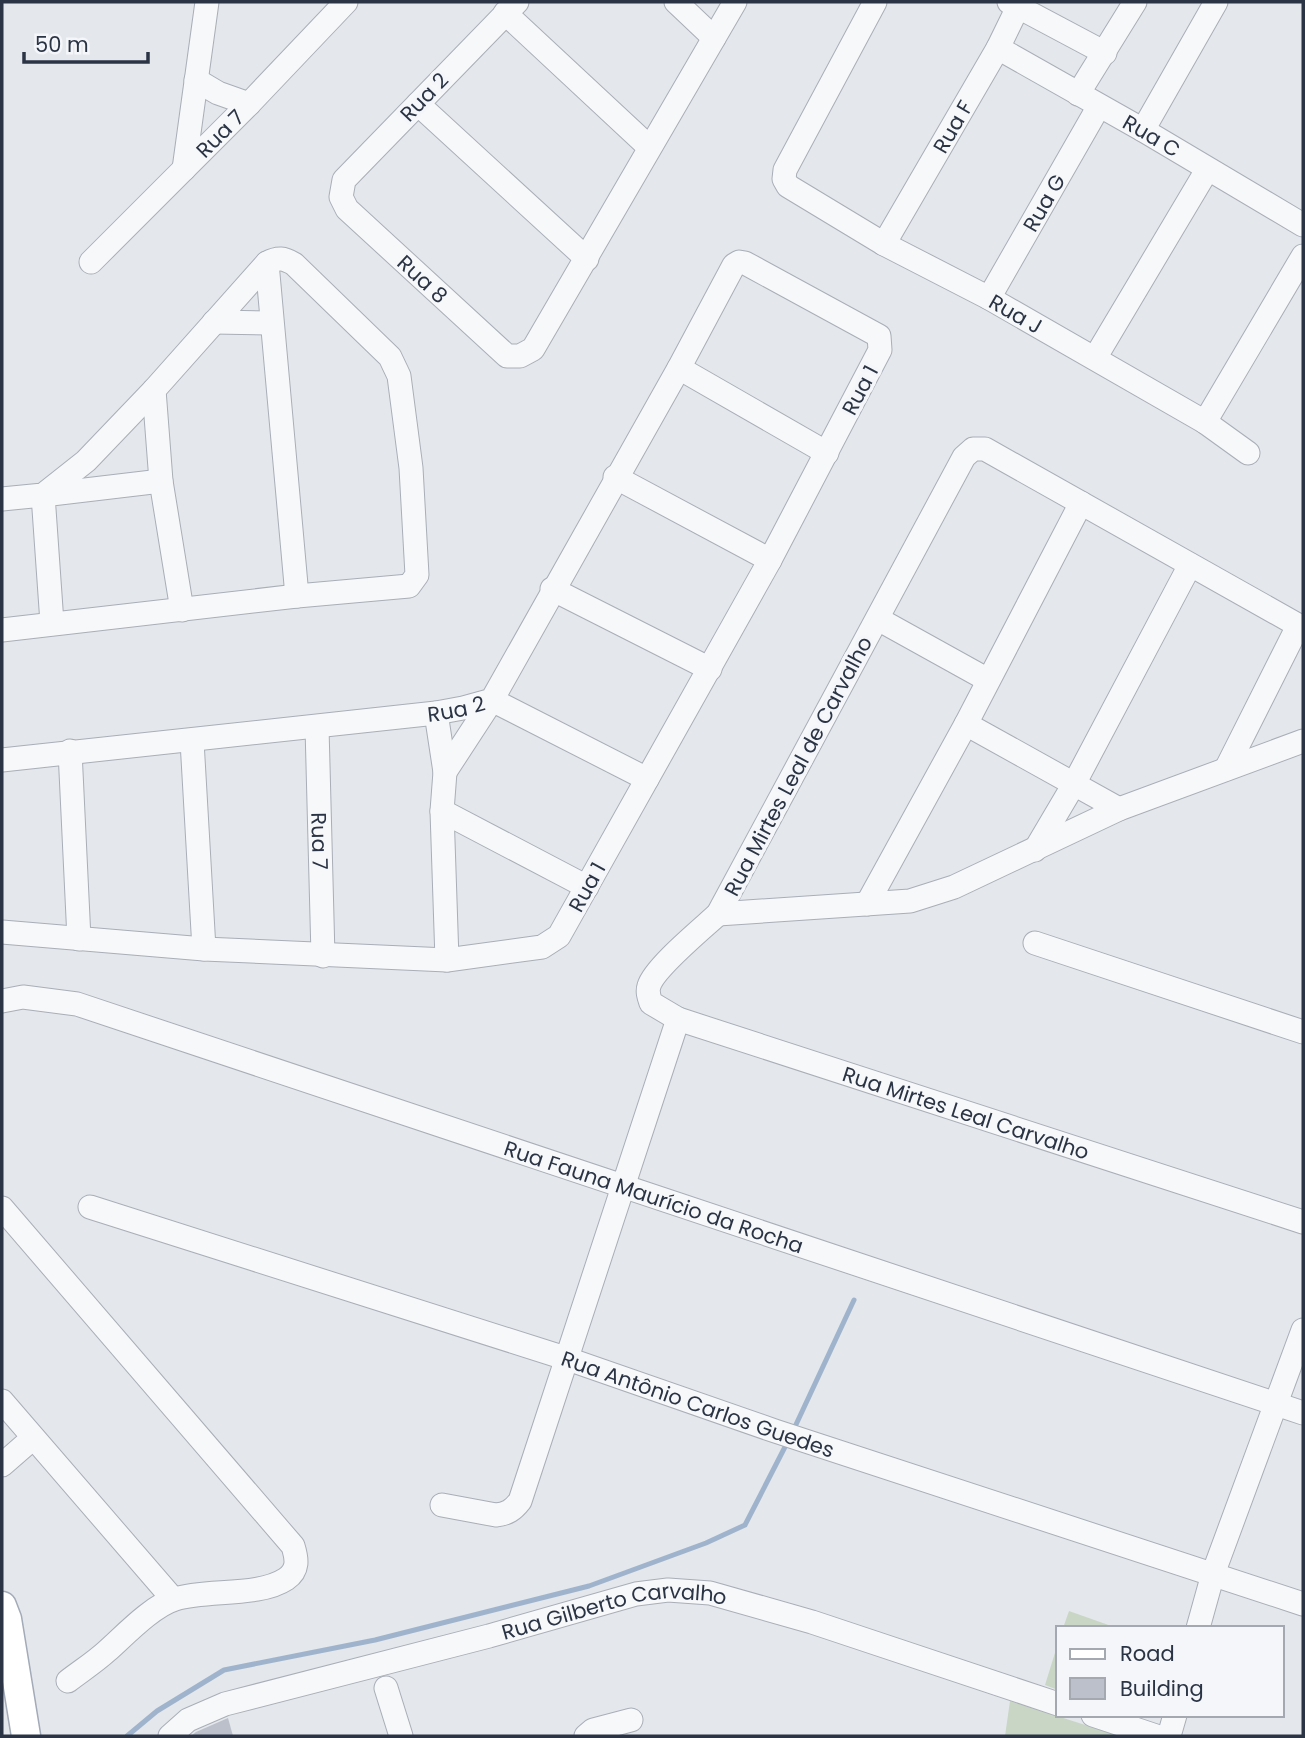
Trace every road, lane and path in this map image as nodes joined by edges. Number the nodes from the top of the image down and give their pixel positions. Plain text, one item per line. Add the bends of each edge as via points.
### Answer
1 (207, 2) edge
2 (346, 2) edge
3 (676, 2) edge
4 (735, 2) edge
5 (875, 2) edge
6 (1135, 2) edge
7 (1216, 2) edge
8 (1014, 4) edge
9 (511, 7) edge
10 (714, 38) junction
11 (998, 48) junction
12 (1105, 53) junction
13 (195, 80) junction
14 (1078, 94) junction
15 (249, 104) junction
16 (418, 104) junction
17 (1099, 106) junction
18 (1143, 130) junction
19 (649, 147) junction
20 (184, 169) junction
21 (1207, 170) junction
22 (341, 197) joint
23 (1303, 225) edge
24 (884, 244) junction
25 (1303, 256) edge
26 (587, 259) junction
27 (91, 262) dead end
28 (739, 262) joint
29 (267, 263) junction
30 (989, 298) junction
31 (214, 322) junction
32 (271, 323) junction
33 (1095, 358) junction
34 (679, 368) junction
35 (154, 390) junction
36 (1205, 422) junction
37 (827, 453) junction
38 (1248, 453) dead end
39 (615, 477) junction
40 (162, 481) junction
41 (43, 495) junction
42 (2, 499) edge
43 (1081, 503) junction
44 (770, 560) junction
45 (1190, 565) junction
46 (552, 589) junction
47 (298, 596) junction
48 (182, 610) junction
49 (878, 619) junction
50 (52, 623) junction
51 (1301, 627) edge
52 (2, 630) edge
53 (710, 669) junction
54 (988, 680) junction
55 (492, 700) junction
56 (436, 713) junction
57 (966, 724) junction
58 (317, 727) junction
59 (192, 741) junction
60 (1303, 741) edge
61 (71, 751) junction
62 (2, 760) edge
63 (1226, 769) junction
64 (444, 772) junction
65 (647, 779) junction
66 (1074, 784) junction
67 (1119, 808) junction
68 (442, 811) junction
69 (1035, 850) junction
70 (587, 887) junction
71 (867, 904) junction
72 (718, 914) junction
73 (2, 932) edge
74 (79, 939) junction
75 (1035, 943) dead end
76 (204, 949) junction
77 (323, 956) junction
78 (447, 960) junction
79 (649, 984) joint
80 (2, 1001) edge
81 (678, 1018) junction
82 (1303, 1032) edge
83 (624, 1187) junction
84 (90, 1207) dead end
85 (2, 1208) edge
86 (1303, 1222) edge
87 (1303, 1330) edge
88 (565, 1358) junction
89 (2, 1401) edge
90 (1276, 1404) junction
91 (1303, 1413) edge
92 (33, 1438) junction
93 (2, 1465) edge
94 (442, 1506) dead end
95 (1213, 1574) junction
96 (173, 1599) junction
97 (1303, 1604) edge
98 (2, 1606) edge
99 (1199, 1626) edge
100 (68, 1681) dead end
101 (386, 1688) dead end
102 (1056, 1703) edge
103 (1099, 1717) edge
104 (1174, 1717) edge
105 (631, 1720) dead end
106 (26, 1736) edge
107 (170, 1736) edge
108 (401, 1736) edge
109 (586, 1736) edge
110 (1156, 1736) edge
111 (1169, 1736) edge

1 - 13 street
2 - 15 street, Rua 7
3 - 10 street
4 - 10 street
5 - 24 street, Rua J via 784,179 788,186
6 - 12 street
7 - 18 street
8 - 11 street, Rua F
8 - 12 street
9 - 16 street, Rua 2
9 - 19 street
10 - 19 street
11 - 14 street, Rua C
11 - 24 street, Rua F
12 - 14 street
13 - 15 street
13 - 20 street
14 - 17 street, Rua C
15 - 20 street, Rua 7
16 - 22 street, Rua 2 via 344,180
16 - 26 street
17 - 18 street, Rua C
17 - 30 street, Rua G
18 - 21 street, Rua C
19 - 26 street
20 - 27 street, Rua 7
21 - 23 street, Rua C
21 - 33 street
22 - 26 street, Rua 8 via 347,209 507,356 533,349
24 - 30 street, Rua J
25 - 36 street
28 - 34 street, Rua 2
28 - 37 street, Rua 1 via 879,336 880,350
29 - 31 street
29 - 32 street
29 - 47 street via 275,258 295,264 390,356 399,376 411,468 414,581 408,586
30 - 33 street, Rua J
31 - 32 street
31 - 35 street
32 - 47 street
33 - 36 street, Rua J
34 - 37 street
34 - 39 street, Rua 2
35 - 40 street
35 - 41 street via 86,461
36 - 38 street, Rua J
37 - 44 street, Rua 1
39 - 44 street
39 - 46 street, Rua 2
40 - 41 street
40 - 48 street
41 - 42 street
41 - 50 street
43 - 45 street, Rua Mirtes Leal de Carvalho
43 - 49 street, Rua Mirtes Leal de Carvalho via 985,449 973,449 964,457
43 - 54 street
44 - 53 street, Rua 1
45 - 51 street, Rua Mirtes Leal de Carvalho
45 - 66 street
46 - 53 street
46 - 55 street, Rua 2
47 - 48 street
48 - 50 street
49 - 54 street, Rua Mirtes Leal de Carvalho
49 - 72 street, Rua Mirtes Leal de Carvalho
50 - 52 street
51 - 63 street
53 - 65 street, Rua 1
54 - 57 street
55 - 56 street, Rua 2
55 - 64 street
55 - 65 street
56 - 58 street, Rua 2
56 - 64 street
57 - 66 street
57 - 71 street
58 - 59 street, Rua 2
58 - 77 street, Rua 7
59 - 61 street, Rua 2
59 - 76 street
60 - 63 street, Rua Mirtes Leal de Carvalho
61 - 62 street, Rua 2
61 - 74 street
63 - 67 street, Rua Mirtes Leal de Carvalho
64 - 68 street
65 - 70 street, Rua 1
66 - 67 street
66 - 69 street
67 - 69 street, Rua Mirtes Leal de Carvalho
68 - 70 street
68 - 78 street
69 - 71 street, Rua Mirtes Leal de Carvalho via 954,887 910,901
70 - 78 street, Rua 1 via 559,936 542,947
71 - 72 street, Rua Mirtes Leal de Carvalho
72 - 79 street, Rua Mirtes Leal de Carvalho
73 - 74 street, Rua 1
74 - 76 street, Rua 1
75 - 82 street
76 - 77 street, Rua 1
77 - 78 street, Rua 1
79 - 81 street, Rua Mirtes Leal Carvalho via 651,1003
80 - 83 street, Rua Fauna Maurício da Rocha via 23,997 78,1004
81 - 83 street
81 - 86 street, Rua Mirtes Leal Carvalho
83 - 88 street
83 - 90 street, Rua Fauna Maurício da Rocha
84 - 88 street, Rua Antônio Carlos Guedes
85 - 96 street via 293,1546 295,1570 285,1579 268,1586
87 - 90 street
88 - 94 street via 514,1509 496,1515
88 - 95 street, Rua Antônio Carlos Guedes
89 - 92 street
90 - 91 street, Rua Fauna Maurício da Rocha
90 - 95 street
92 - 93 street
92 - 96 street
95 - 97 street, Rua Antônio Carlos Guedes
95 - 99 street
96 - 100 street via 130,1628
98 - 106 main road
101 - 108 street
102 - 107 street, Rua Gilberto Carvalho via 812,1622 710,1593 668,1590 636,1594 225,1704 188,1720
103 - 110 street
104 - 111 street
105 - 109 street

